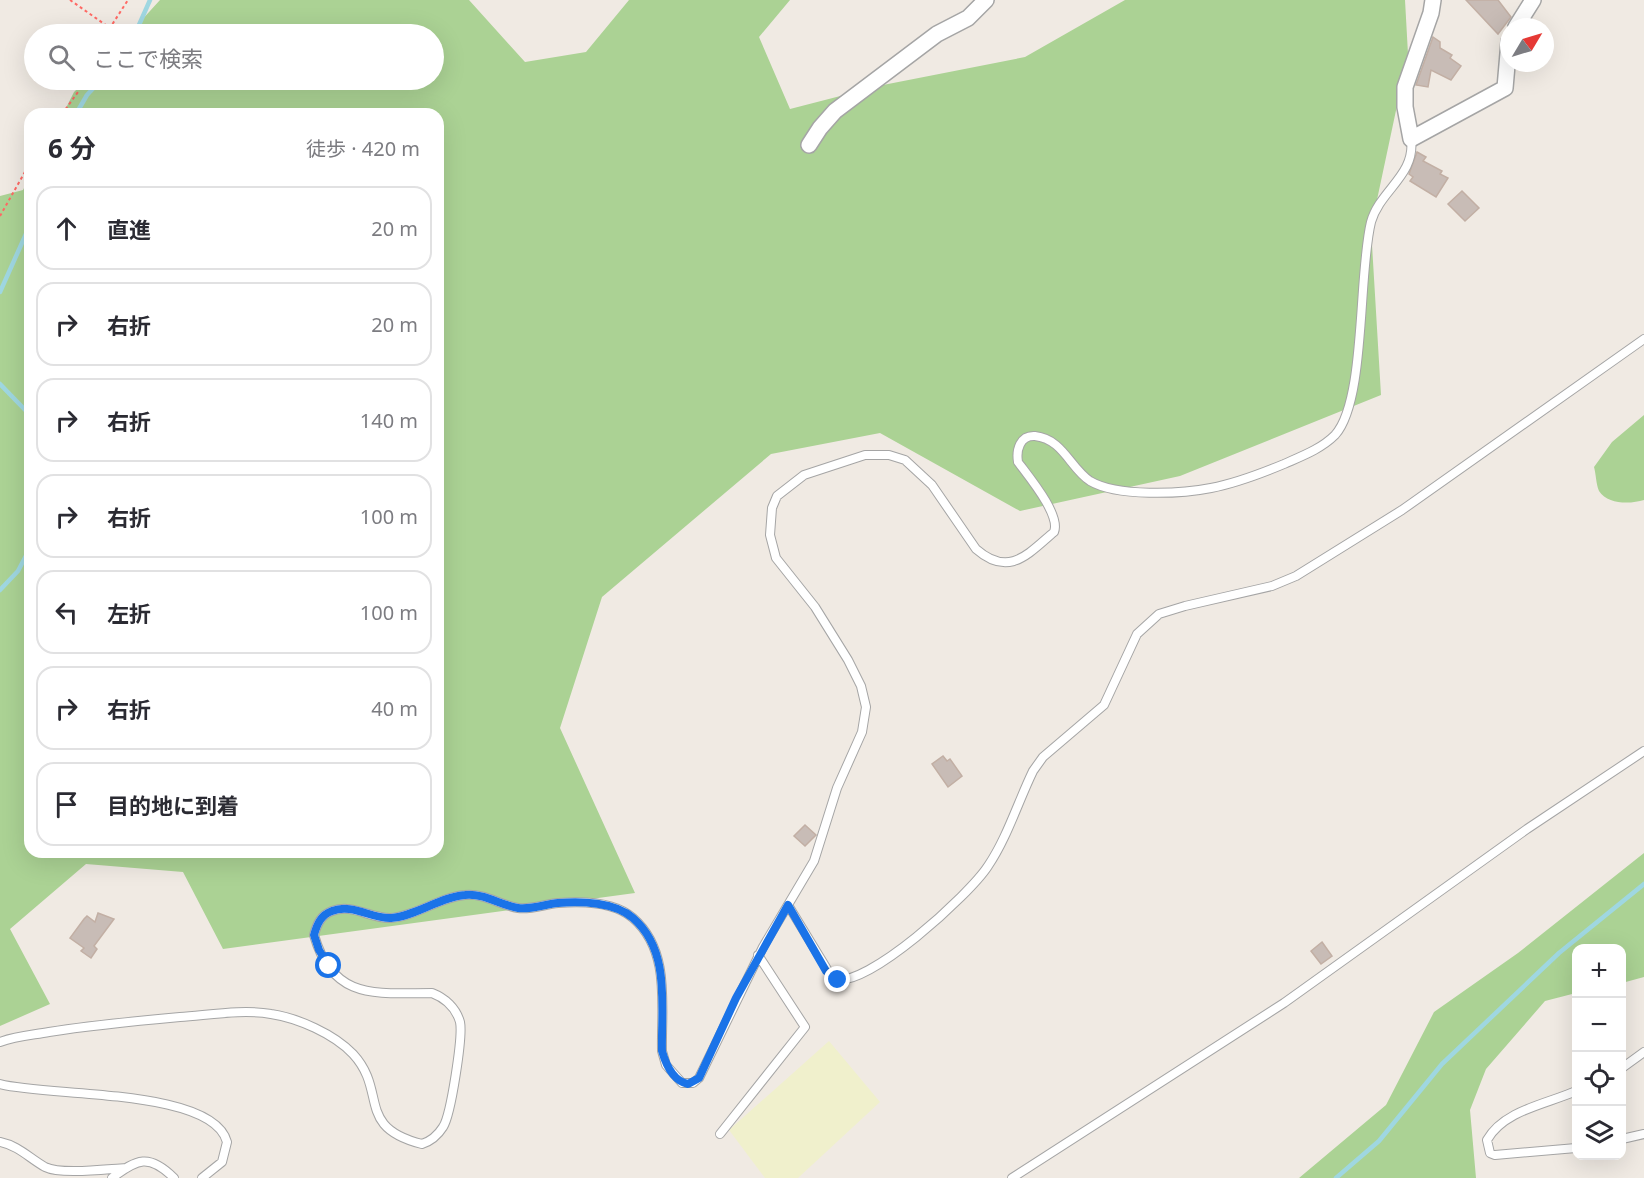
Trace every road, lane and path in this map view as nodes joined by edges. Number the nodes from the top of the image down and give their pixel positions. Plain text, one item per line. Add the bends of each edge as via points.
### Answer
1 (70, 0) edge
2 (128, 0) edge
3 (986, 0) edge
4 (1433, 0) edge
5 (1533, 0) edge
6 (1522, 18) edge
7 (104, 24) edge
8 (113, 24) edge
9 (1506, 72) edge
10 (79, 90) edge
11 (66, 108) edge
12 (1411, 139) junction
13 (809, 146) dead end
14 (24, 174) edge
15 (0, 216) edge
16 (1644, 339) edge
17 (1644, 751) edge
18 (788, 905) junction
19 (758, 956) junction
20 (0, 1042) edge
21 (1644, 1052) edge
22 (1626, 1065) edge
23 (0, 1084) edge
24 (1572, 1093) edge
25 (720, 1134) dead end
26 (1644, 1134) edge
27 (1626, 1138) edge
28 (0, 1142) edge
29 (1572, 1148) edge
30 (126, 1168) junction
31 (112, 1178) edge
32 (174, 1178) edge
33 (202, 1178) edge
34 (1012, 1178) edge

1 - 7 path
2 - 8 path
3 - 13 street via 968,18 937,34 835,111
4 - 12 street via 1405,87
5 - 6 street
9 - 12 street via 1505,88
10 - 11 path
12 - 18 lane via 1412,158 1371,223 1362,273 1354,390 1336,434 1321,446 1253,478 1209,489 1159,492 1113,488 1089,480 1065,451 1035,436 1026,438 1019,445 1018,462 1053,513 1056,527 1022,560 1010,563 985,557 976,549 932,485 905,460 889,455 865,455 804,475 777,495 770,535 776,558 815,608 848,660 866,707 862,732 837,788 824,837
14 - 15 path
16 - 18 lane via 1402,510 1296,576 1250,592 1160,614 1147,624 1130,646 1104,705 1043,757 1033,771 987,868 910,943 872,969 846,980 833,979
17 - 34 lane via 1527,829 1284,1003
18 - 19 lane
19 - 20 lane via 699,1078 688,1084 674,1076 662,1051 660,961 654,944 624,911 605,905 559,903 519,909 464,895 389,918 352,910 334,910 323,916 314,935 316,943 341,980 365,993 432,993 449,1003 460,1021 448,1117 436,1136 422,1144 399,1138 388,1130 378,1115 366,1073 351,1051 309,1026 271,1014 101,1024
19 - 25 lane via 805,1027
21 - 22 lane
23 - 33 lane via 155,1102 202,1113 220,1127 227,1142 222,1162
24 - 29 lane via 1516,1114 1487,1140 1490,1153 1495,1155
26 - 27 lane
28 - 30 lane via 14,1145 47,1168
30 - 31 lane
30 - 32 lane via 143,1161 153,1162

